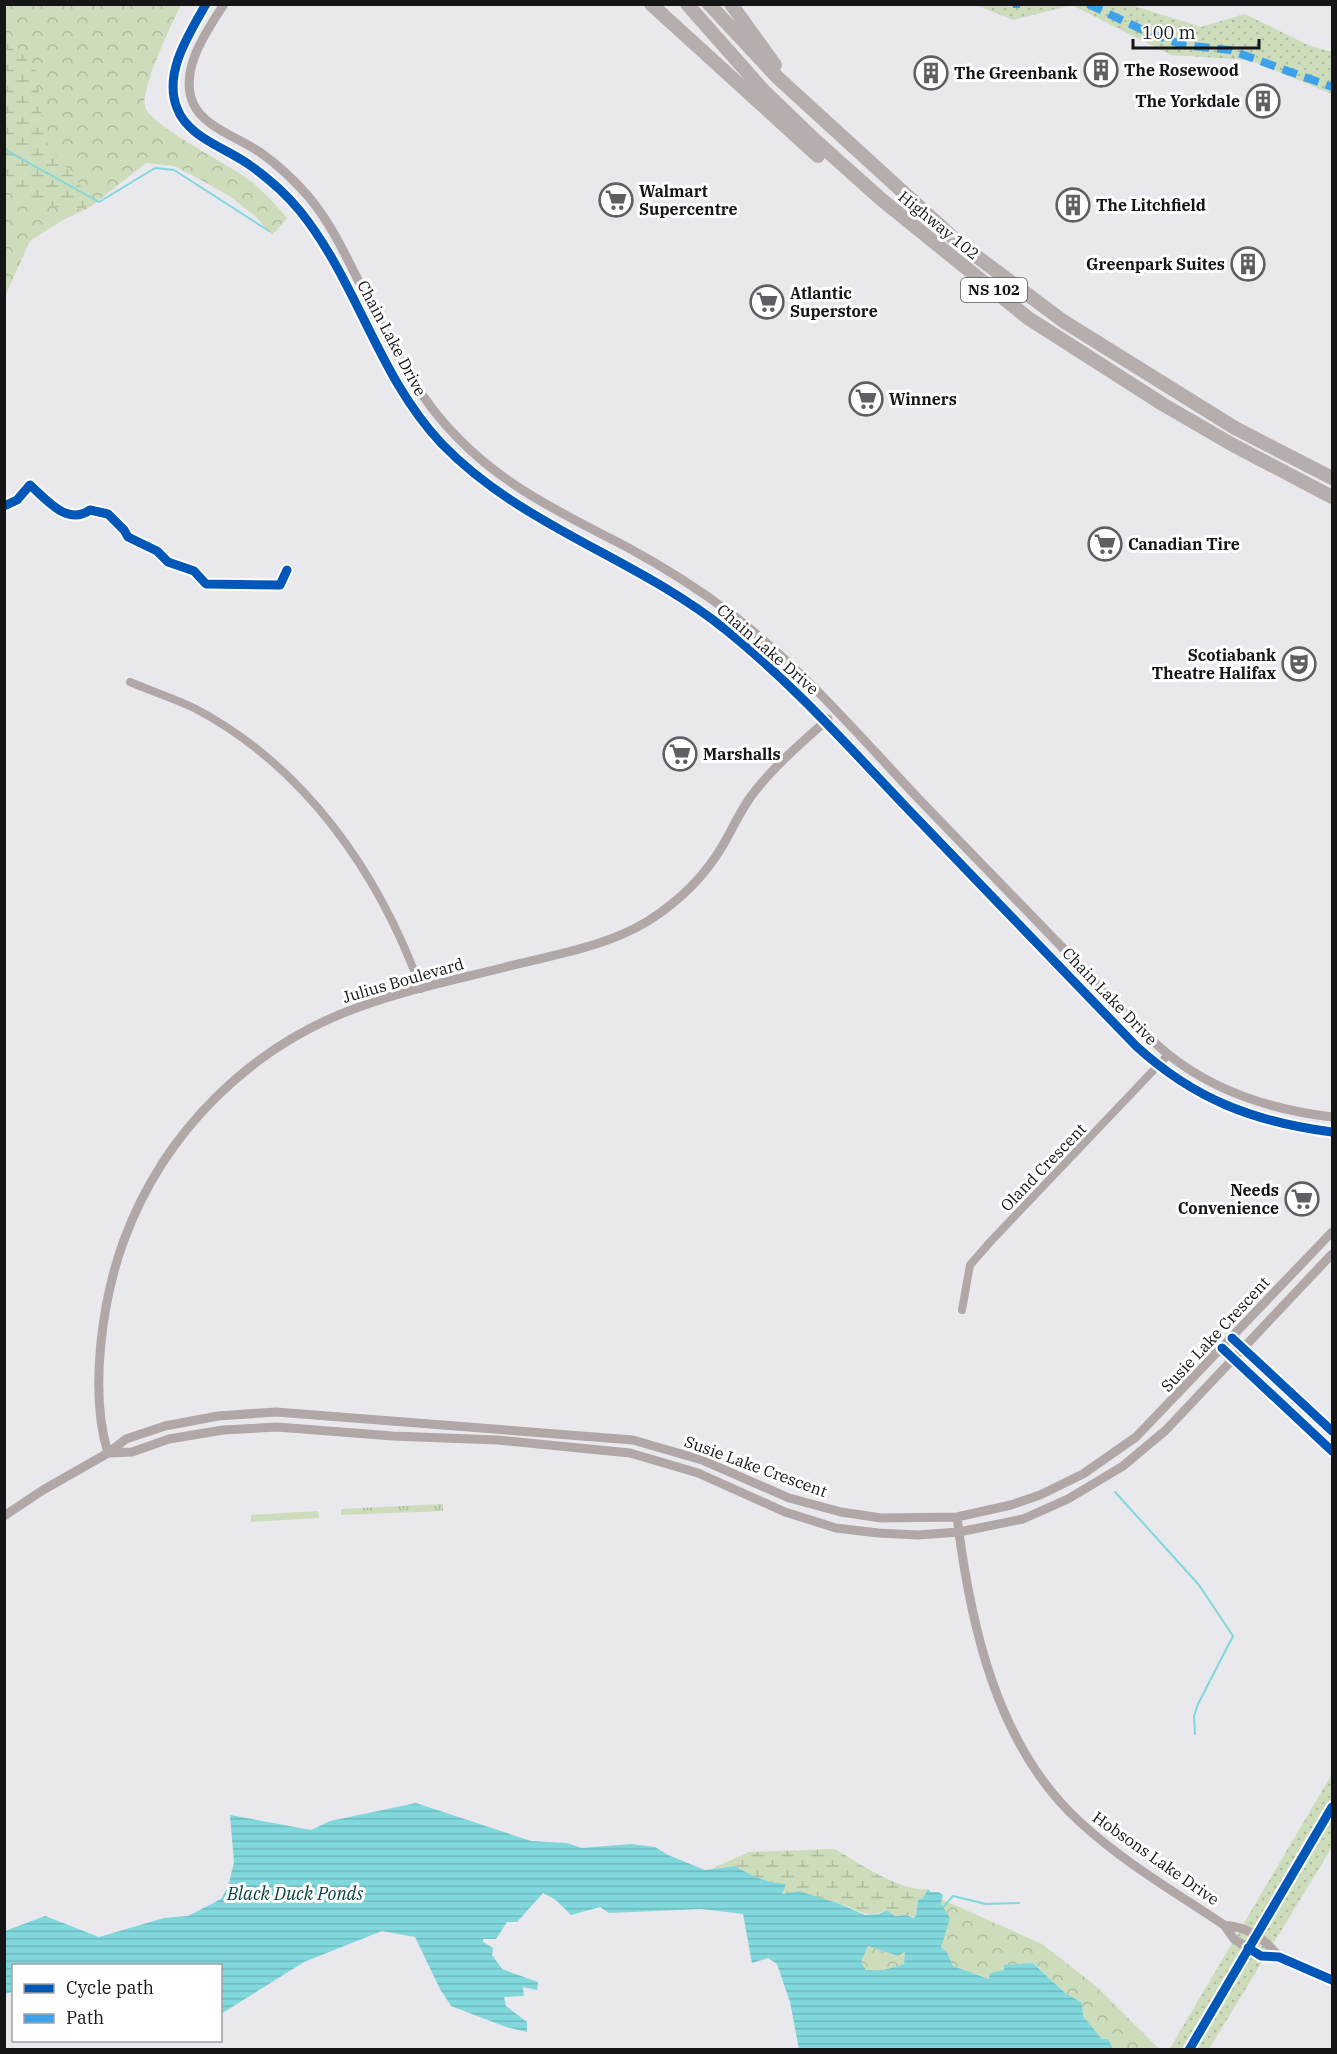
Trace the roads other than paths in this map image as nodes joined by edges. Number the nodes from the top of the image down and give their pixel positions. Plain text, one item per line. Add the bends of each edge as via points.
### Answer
1 (206, 4) edge
2 (224, 4) edge
3 (651, 4) edge
4 (687, 4) edge
5 (709, 4) edge
6 (731, 4) edge
7 (960, 244) junction
8 (1028, 318) junction
9 (1332, 478) edge
10 (1332, 497) edge
11 (130, 682) dead end
12 (837, 711) junction
13 (826, 721) junction
14 (998, 881) junction
15 (988, 891) junction
16 (421, 989) junction
17 (1168, 1055) junction
18 (1158, 1065) junction
19 (1332, 1117) edge
20 (1332, 1132) edge
21 (1332, 1232) edge
22 (1332, 1254) edge
23 (962, 1310) dead end
24 (1232, 1338) junction
25 (1222, 1348) junction
26 (1244, 1348) junction
27 (1234, 1359) junction
28 (1332, 1431) edge
29 (1332, 1451) edge
30 (108, 1454) junction
31 (4, 1516) edge
32 (957, 1517) junction
33 (959, 1532) junction
34 (1224, 1925) junction
35 (1279, 1957) junction
36 (1332, 1980) edge

1 - 13 street, Chain Lake Drive via 174,72 172,87 179,113 191,129 251,166 299,210 332,258 408,402 439,440 469,471 521,508 633,568 722,627
2 - 12 street, Chain Lake Drive via 190,72 192,100 199,114 272,162 318,208 337,237 395,353 439,417 503,478 635,552 732,615
3 - 8 highway via 862,194
4 - 8 highway, Highway 102 / NS 102 via 763,90 816,141
5 - 7 highway, Highway 102 / NS 102 via 777,78
6 - 7 highway via 774,64 813,105
7 - 9 highway, Highway 102 / NS 102 via 1063,321 1235,428
8 - 10 highway, Highway 102 / NS 102 via 1164,405
11 - 16 street via 179,701 223,725 264,754 301,788 361,867 399,936
12 - 13 street, Julius Boulevard
12 - 14 street, Chain Lake Drive
13 - 15 street, Chain Lake Drive
13 - 16 street, Julius Boulevard via 772,771 748,801 704,872 658,914 602,942
14 - 15 street
14 - 17 street, Chain Lake Drive
15 - 18 street, Chain Lake Drive via 1128,1039
16 - 30 street, Julius Boulevard via 343,1013 270,1052 213,1100 165,1158 133,1216 108,1295 100,1378
17 - 18 street, Oland Crescent
17 - 19 street, Chain Lake Drive via 1203,1079 1254,1101
18 - 20 street, Chain Lake Drive via 1211,1099 1248,1115
18 - 23 street, Oland Crescent via 970,1265
21 - 24 street, Susie Lake Crescent
22 - 26 street, Susie Lake Crescent
24 - 25 street, Susie Lake Crescent
24 - 26 street
25 - 27 street
25 - 32 street, Susie Lake Crescent via 1151,1423 1110,1457 1040,1495
26 - 27 street, Susie Lake Crescent
26 - 28 street
27 - 29 street
27 - 33 street, Susie Lake Crescent via 1145,1449 1100,1482 1023,1519
30 - 31 street, Susie Lake Crescent
30 - 32 street, Susie Lake Crescent via 126,1439 165,1426 218,1416 276,1412 633,1440 702,1460 789,1497 841,1512 880,1518
30 - 33 street, Susie Lake Crescent via 223,1430 277,1427 497,1440 630,1453 698,1473 785,1512 836,1528 918,1535
32 - 33 street, Hobsons Lake Drive
33 - 34 street, Hobsons Lake Drive via 983,1654 1014,1733 1038,1773 1079,1822 1113,1850
34 - 35 street, Hobsons Lake Drive via 1242,1927 1268,1943
34 - 35 street, Hobsons Lake Drive via 1234,1939 1261,1956
35 - 36 street, Hobsons Lake Drive

